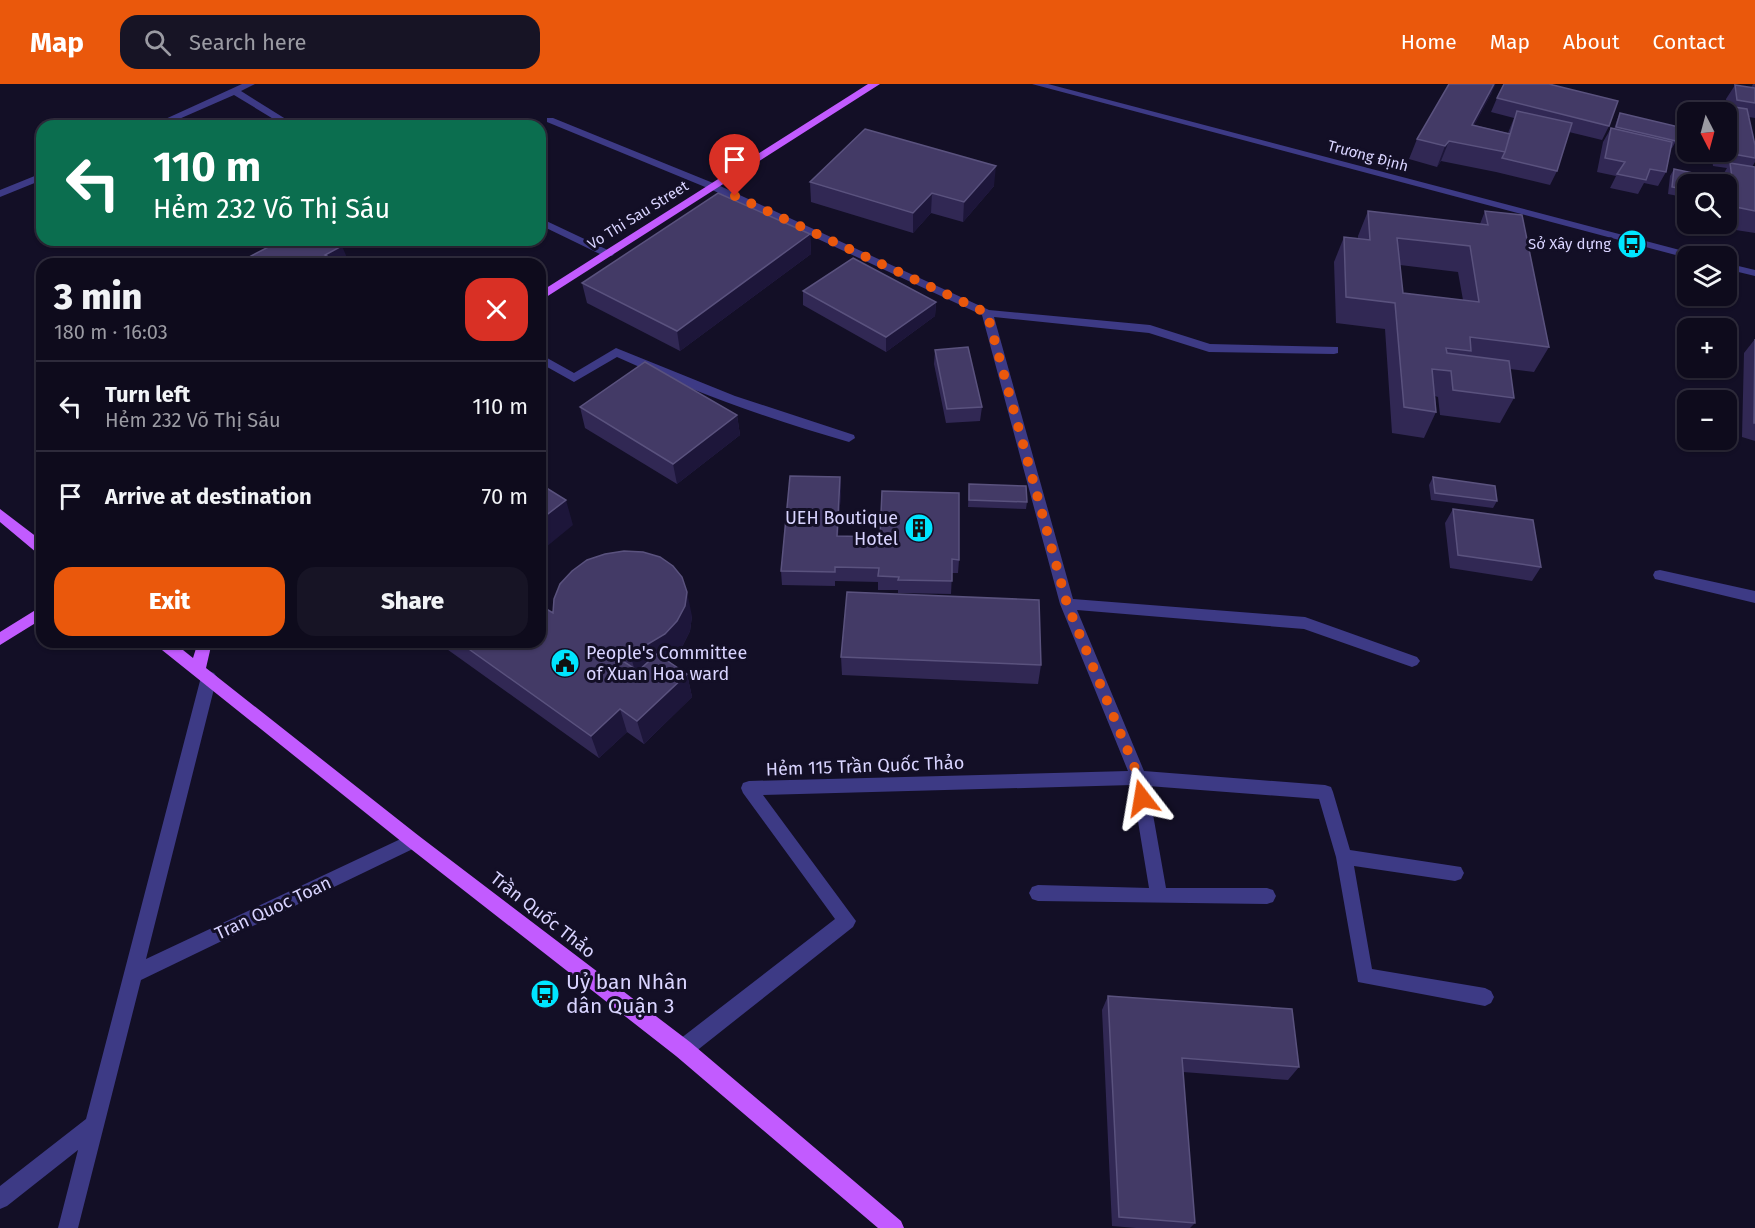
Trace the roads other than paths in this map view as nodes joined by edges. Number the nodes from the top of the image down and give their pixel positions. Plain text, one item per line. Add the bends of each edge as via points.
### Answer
1 (250, 84) edge
2 (876, 84) edge
3 (1037, 84) edge
4 (234, 91) junction
5 (169, 120) edge
6 (282, 120) edge
7 (550, 120) dead end
8 (36, 179) edge
9 (714, 186) junction
10 (0, 194) edge
11 (546, 224) edge
12 (1677, 252) edge
13 (608, 254) junction
14 (1737, 269) edge
15 (1755, 273) edge
16 (546, 293) edge
17 (987, 313) junction
18 (1334, 350) dead end
19 (546, 362) edge
20 (849, 438) dead end
21 (0, 514) edge
22 (36, 544) edge
23 (1660, 575) dead end
24 (1755, 597) edge
25 (1067, 604) junction
26 (36, 616) edge
27 (0, 639) edge
28 (170, 648) edge
29 (205, 648) edge
30 (1412, 661) dead end
31 (203, 673) junction
32 (1139, 778) junction
33 (413, 841) junction
34 (1344, 857) junction
35 (1455, 873) dead end
36 (1038, 893) dead end
37 (1159, 896) junction
38 (1267, 896) dead end
39 (133, 974) junction
40 (1485, 997) dead end
41 (683, 1049) junction
42 (95, 1124) junction
43 (0, 1199) edge
44 (68, 1228) edge
45 (894, 1228) edge

1 - 4 street
2 - 9 main road, Vo Thi Sau Street
3 - 12 street, Trương Định
4 - 5 street
4 - 6 street
7 - 9 street
8 - 10 street
9 - 13 main road, Vo Thi Sau Street
9 - 17 street
11 - 13 street
13 - 16 main road, Vo Thi Sau Street
14 - 15 street
17 - 18 street via 1150,330 1209,348
17 - 25 street
19 - 20 street via 574,378 616,352 673,379
21 - 22 main road
23 - 24 street
25 - 30 street via 1305,623
25 - 32 street
26 - 27 main road
28 - 31 main road, Trần Quốc Thảo
29 - 31 main road
31 - 33 main road, Trần Quốc Thảo
31 - 39 street
32 - 34 street via 1325,792
32 - 37 street
32 - 41 street, Hẻm 115 Trần Quốc Thảo via 749,788 847,921
33 - 39 street, Tran Quoc Toan
33 - 41 main road, Trần Quốc Thảo
34 - 35 street
34 - 40 street via 1364,975
36 - 37 street
37 - 38 street
39 - 42 street
41 - 45 main road, Trần Quốc Thảo
42 - 43 street
42 - 44 street

